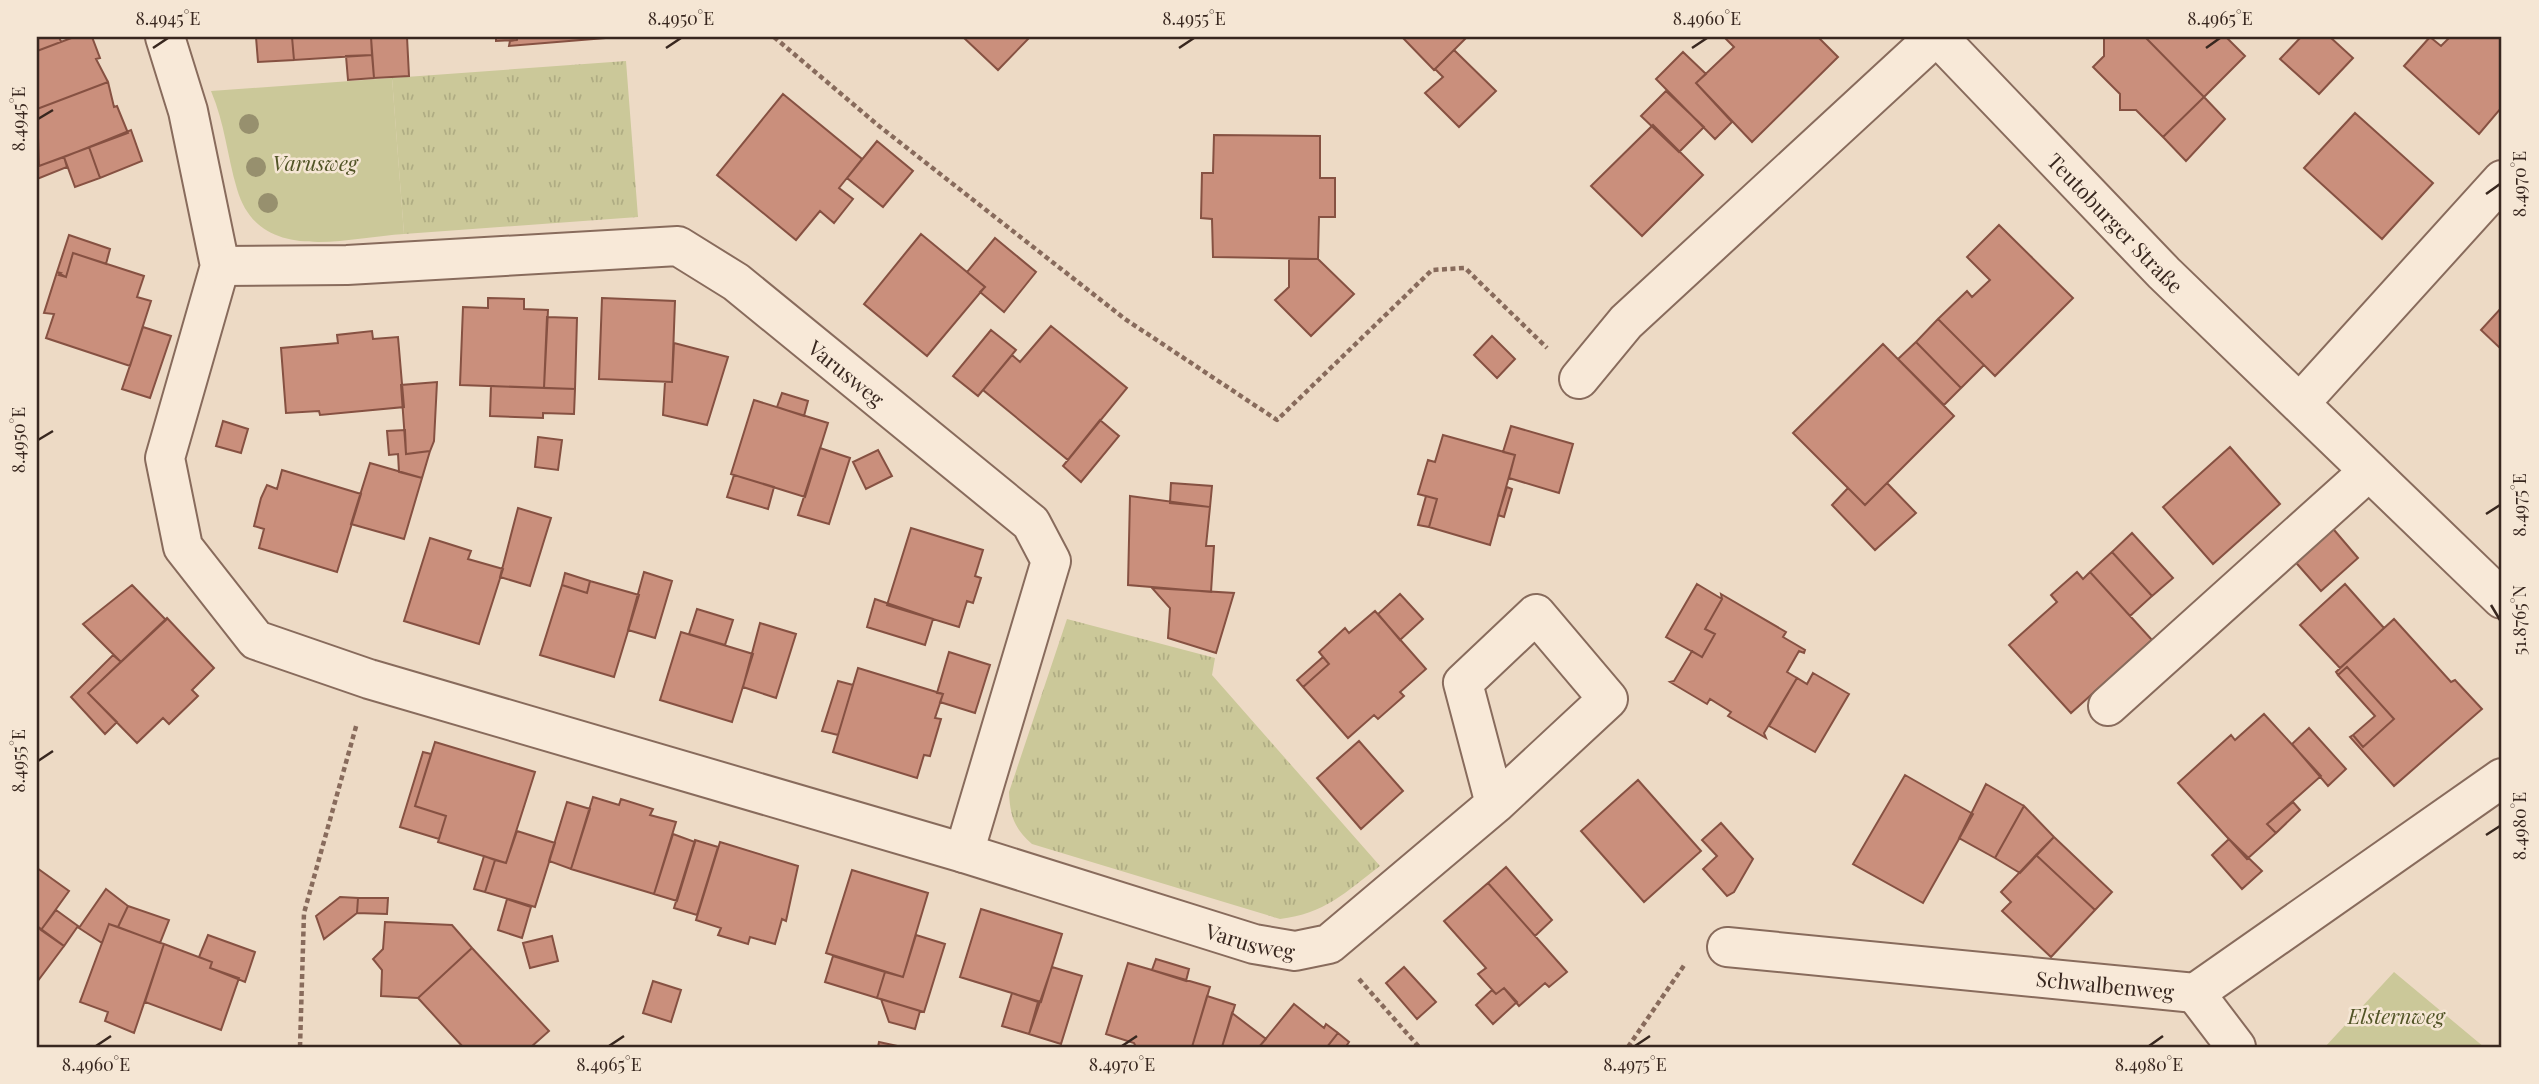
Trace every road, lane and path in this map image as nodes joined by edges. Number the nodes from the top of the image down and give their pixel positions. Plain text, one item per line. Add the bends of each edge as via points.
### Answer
1 (164, 37) edge
2 (774, 37) edge
3 (1947, 40) edge
4 (2502, 180) edge
5 (220, 266) junction
6 (1579, 379) joint
7 (2300, 403) junction
8 (2369, 471) junction
9 (2502, 599) edge
10 (369, 679) junction
11 (2108, 706) dead end
12 (2502, 778) edge
13 (1495, 804) junction
14 (964, 853) junction
15 (1329, 944) junction
16 (1727, 947) joint
17 (2195, 993) junction
18 (300, 1047) edge
19 (1419, 1047) edge
20 (1628, 1047) edge
21 (2236, 1047) edge

1 - 5 street, Varusweg via 188,111
2 - 6 path via 1125,320 1277,420 1432,270 1465,268
3 - 6 street via 1626,321
3 - 7 street, Teutoburger Straße via 2165,273
4 - 7 street
5 - 10 street, Varusweg via 165,458 183,547 256,640
5 - 14 street, Varusweg via 347,265 678,246 736,282 1031,523 1051,561
7 - 8 street, Teutoburger Straße
8 - 9 street, Teutoburger Straße
8 - 11 street
10 - 14 street, Varusweg
10 - 18 path via 304,913
12 - 17 street, Schwalbenweg
13 - 13 street, Varusweg via 1608,699 1536,614 1464,683
13 - 15 street, Varusweg
14 - 15 street, Varusweg via 1254,944 1295,951
15 - 19 path
16 - 17 street, Schwalbenweg
16 - 20 path via 1689,959
17 - 21 street

